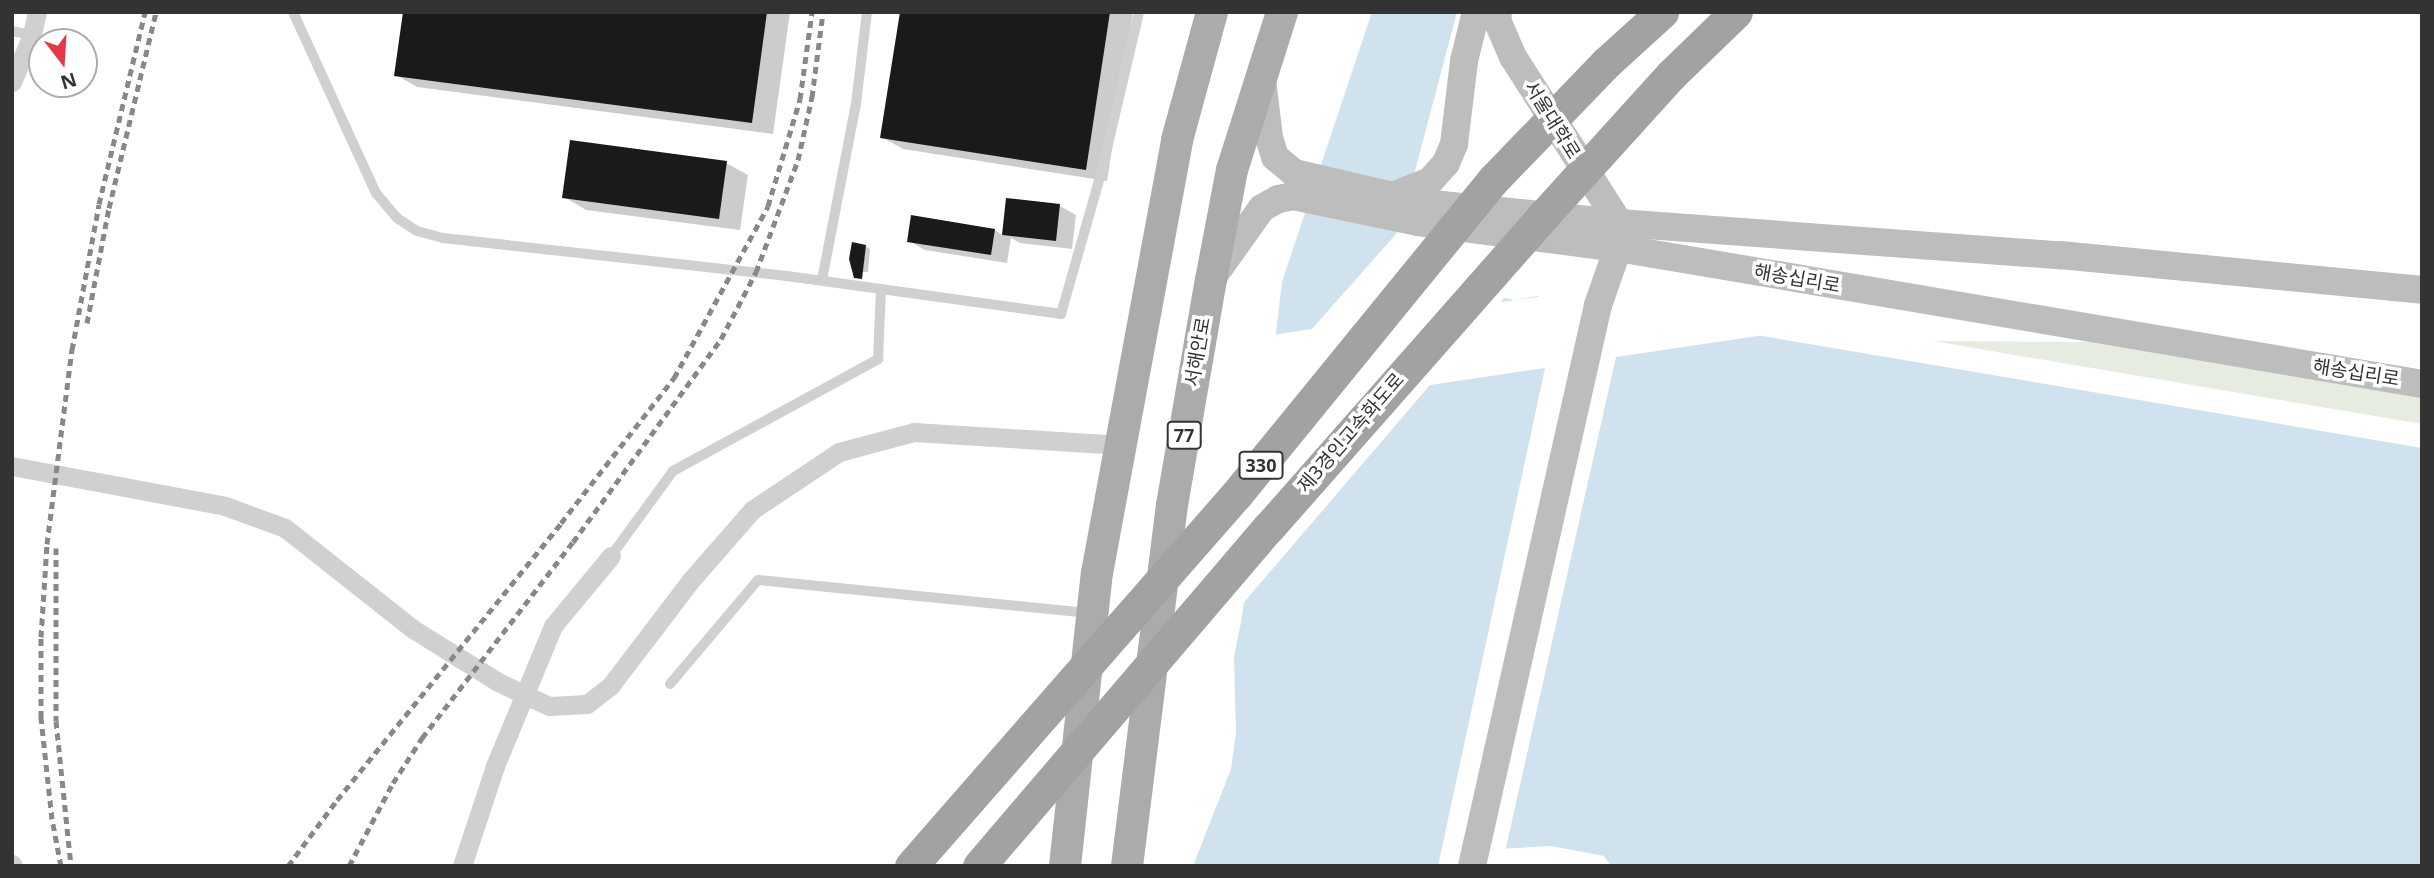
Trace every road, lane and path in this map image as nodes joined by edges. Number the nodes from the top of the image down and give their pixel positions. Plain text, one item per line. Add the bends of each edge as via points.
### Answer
1 (293, 12) edge
2 (867, 12) edge
3 (1139, 12) edge
4 (1212, 12) edge
5 (1282, 12) edge
6 (1476, 12) edge
7 (1498, 12) edge
8 (1736, 12) edge
9 (1656, 17) edge
10 (28, 44) edge
11 (1262, 76) junction
12 (12, 82) edge
13 (1392, 196) junction
14 (1618, 235) junction
15 (822, 280) junction
16 (1211, 280) junction
17 (881, 289) junction
18 (2422, 290) edge
19 (2422, 384) edge
20 (1122, 445) junction
21 (12, 466) edge
22 (611, 556) joint
23 (1091, 614) junction
24 (670, 684) dead end
25 (462, 866) edge
26 (911, 866) edge
27 (979, 866) edge
28 (1065, 866) edge
29 (1127, 866) edge
30 (1472, 866) edge

1 - 15 lane via 376,193 397,218 417,230 443,238
2 - 15 lane via 856,104
3 - 17 lane via 1102,170 1061,314
4 - 20 main road via 1177,140
5 - 11 main road, 서해안로 / 77
6 - 13 main road via 1464,61 1454,144 1446,163 1430,181
7 - 14 main road, 서울대학로 via 1513,57
8 - 27 highway, 제3경인고속화도로 / 330 via 1544,215
9 - 26 highway, 330 via 1493,180 1236,495
10 - 12 street
11 - 13 main road, 해송십리로 via 1269,138 1276,157 1294,173
11 - 16 main road, 서해안로 / 77 via 1232,170
13 - 14 main road, 해송십리로
14 - 16 main road, 해송십리로 via 1418,222 1293,196 1262,208
14 - 18 main road, 해송십리로 via 2060,255
14 - 19 main road, 해송십리로
14 - 30 main road via 1598,305
15 - 17 lane
16 - 29 main road, 서해안로 / 77 via 1172,505
17 - 22 lane via 878,359 673,471
20 - 21 street via 914,432 839,452 752,510 691,580 611,685 587,704 549,706 510,688 413,629 285,528 225,506
20 - 23 main road
22 - 25 street via 553,626 495,766
23 - 24 lane via 758,580
23 - 28 main road

